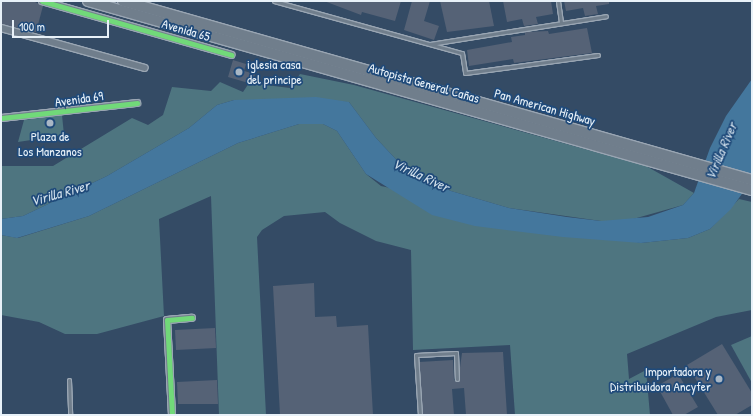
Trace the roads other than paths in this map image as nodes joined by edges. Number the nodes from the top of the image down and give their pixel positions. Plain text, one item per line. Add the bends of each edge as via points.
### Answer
1 (42, 1) edge
2 (88, 1) edge
3 (124, 1) edge
4 (274, 1) edge
5 (558, 1) edge
6 (606, 16) dead end
7 (561, 23) junction
8 (1, 28) edge
9 (429, 45) junction
10 (231, 55) dead end
11 (598, 55) dead end
12 (145, 68) dead end
13 (137, 102) dead end
14 (1, 118) edge
15 (637, 152) junction
16 (752, 180) edge
17 (752, 190) edge
18 (192, 318) dead end
19 (457, 379) dead end
20 (69, 380) dead end
21 (70, 415) edge
22 (172, 415) edge
23 (420, 415) edge

1 - 10 street, Avenida 65
2 - 15 highway, Autopista General Cañas
3 - 15 highway, Pan American Highway
4 - 9 lane
5 - 7 lane
6 - 7 lane
7 - 9 lane
8 - 12 street
9 - 11 lane via 462,54 465,73
13 - 14 street, Avenida 69
15 - 16 highway, Pan American Highway
15 - 17 highway, Autopista General Cañas
18 - 22 street via 167,320
19 - 23 lane via 456,353 416,355
20 - 21 lane

